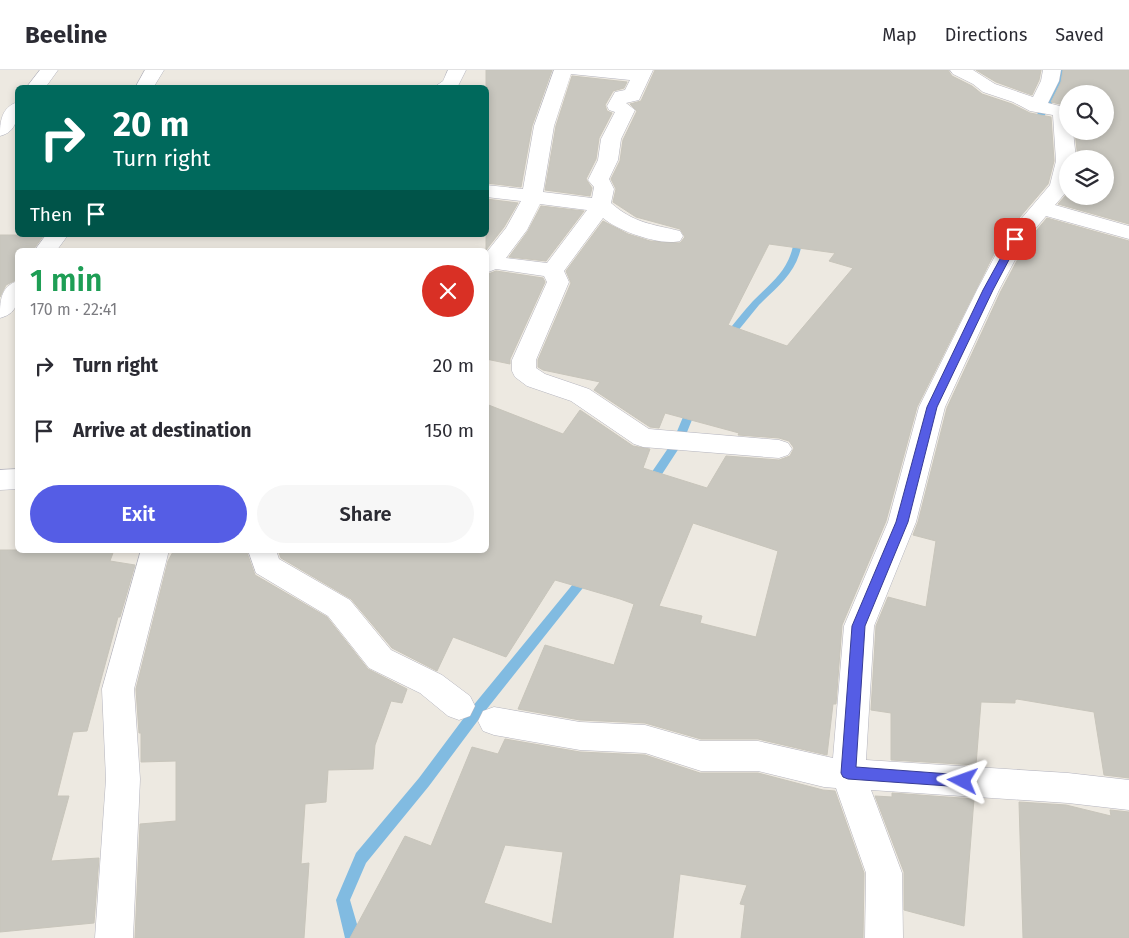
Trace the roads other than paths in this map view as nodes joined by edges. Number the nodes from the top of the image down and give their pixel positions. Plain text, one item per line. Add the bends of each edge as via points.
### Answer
1 (49, 70) edge
2 (155, 70) edge
3 (457, 70) edge
4 (563, 70) edge
5 (576, 70) edge
6 (959, 70) edge
7 (1052, 70) edge
8 (642, 73) edge
9 (36, 85) edge
10 (145, 85) edge
11 (448, 85) edge
12 (1049, 109) junction
13 (15, 112) edge
14 (0, 130) edge
15 (489, 191) edge
16 (533, 196) junction
17 (600, 205) junction
18 (1043, 208) junction
19 (1129, 233) edge
20 (672, 236) dead end
21 (56, 237) edge
22 (47, 248) edge
23 (489, 263) edge
24 (489, 264) edge
25 (553, 271) junction
26 (779, 449) dead end
27 (15, 479) edge
28 (0, 480) edge
29 (154, 553) edge
30 (263, 553) edge
31 (459, 706) dead end
32 (494, 721) dead end
33 (848, 773) junction
34 (1129, 795) edge
35 (114, 938) edge
36 (884, 938) edge

1 - 9 street
2 - 10 street
3 - 11 street
4 - 16 street via 544,126
5 - 8 street
6 - 12 street via 989,88
7 - 12 street
8 - 17 street via 632,96 622,96 617,102 616,106 626,110 610,139 608,160 598,180 604,185
12 - 18 street via 1066,161 1060,186
13 - 14 street
15 - 16 street
16 - 17 street
16 - 23 street via 516,230
17 - 20 street via 618,220
17 - 25 street
18 - 19 street
18 - 33 street via 1015,239 932,407 902,522 859,626
21 - 22 street
24 - 25 street
25 - 26 street via 558,282 524,360 524,371 536,380 580,395 643,438
27 - 28 street
29 - 35 street via 118,689 123,779
30 - 31 street via 266,565 339,608 380,659 431,684
32 - 33 street via 580,736 644,739 701,756 758,756 824,772
33 - 34 street
33 - 36 street via 884,872

